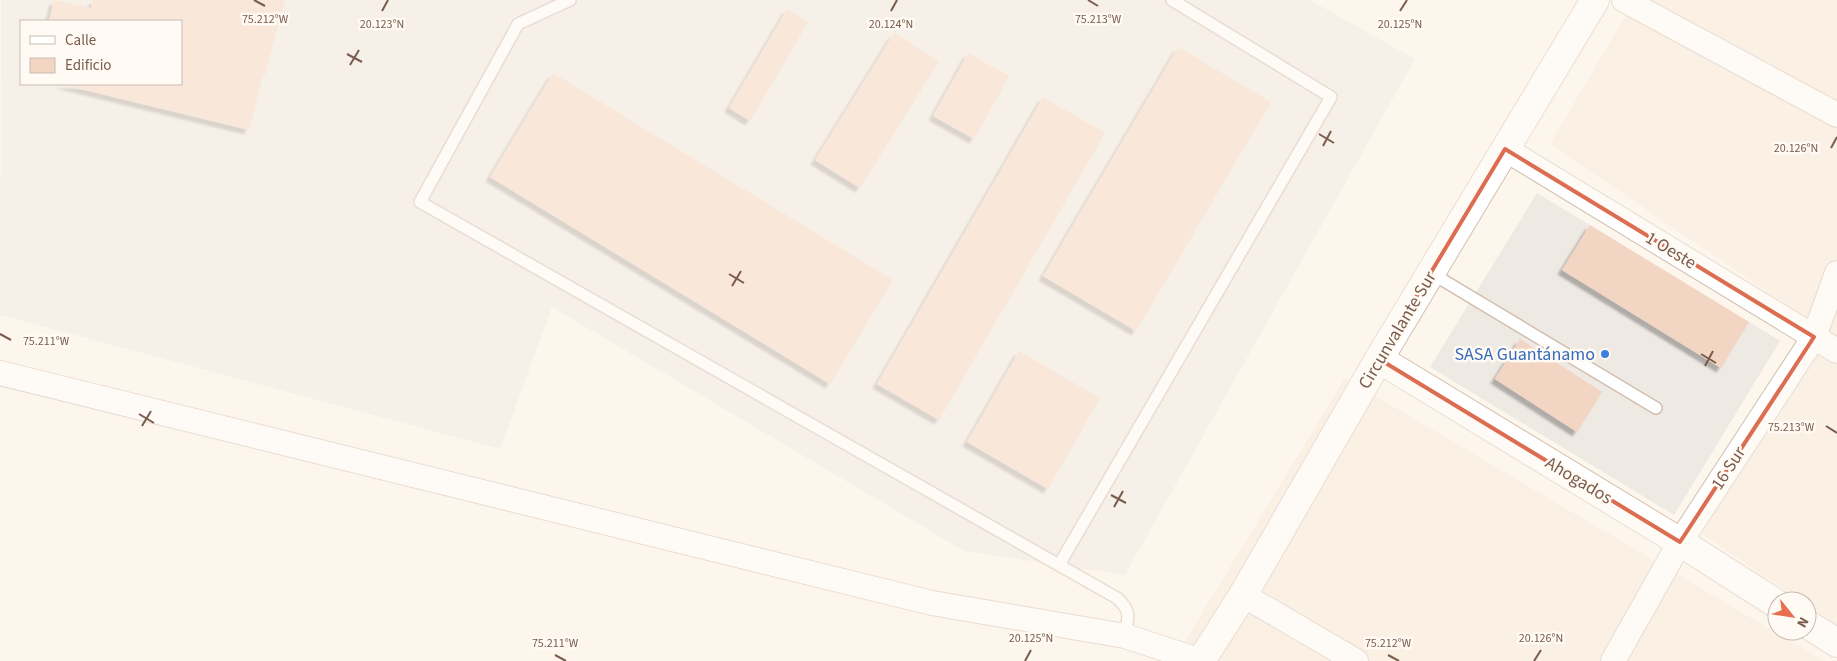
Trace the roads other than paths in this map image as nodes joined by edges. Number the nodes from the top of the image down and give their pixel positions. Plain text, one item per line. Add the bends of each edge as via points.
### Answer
1 (570, 0) edge
2 (1172, 0) edge
3 (1595, 0) edge
4 (1624, 0) edge
5 (1837, 115) edge
6 (1505, 149) junction
7 (1837, 272) edge
8 (1431, 273) junction
9 (1814, 337) junction
10 (1837, 351) edge
11 (1380, 359) junction
12 (0, 373) edge
13 (1656, 408) dead end
14 (1680, 542) junction
15 (1059, 565) junction
16 (1243, 595) junction
17 (1767, 598) edge
18 (1817, 630) edge
19 (1125, 636) junction
20 (1837, 643) edge
21 (1201, 661) edge
22 (1356, 661) edge
23 (1613, 661) edge

1 - 15 lane via 518,24 420,202
2 - 15 lane via 1331,97
3 - 6 main road, Circunvalante Sur
4 - 5 street
6 - 8 main road, Circunvalante Sur
6 - 9 street, 1 Oeste
7 - 9 street, 16 Sur
8 - 11 main road, Circunvalante Sur
8 - 13 lane
9 - 10 street, 1 Oeste
9 - 14 street, 16 Sur
11 - 14 main road, Ahogados
11 - 16 main road, Circunvalante Sur
12 - 19 street via 932,603
14 - 17 main road, Ahogados
14 - 23 street, 16 Sur
15 - 19 lane via 1126,606
16 - 21 main road, Circunvalante Sur
16 - 22 street
18 - 20 main road
19 - 21 street

